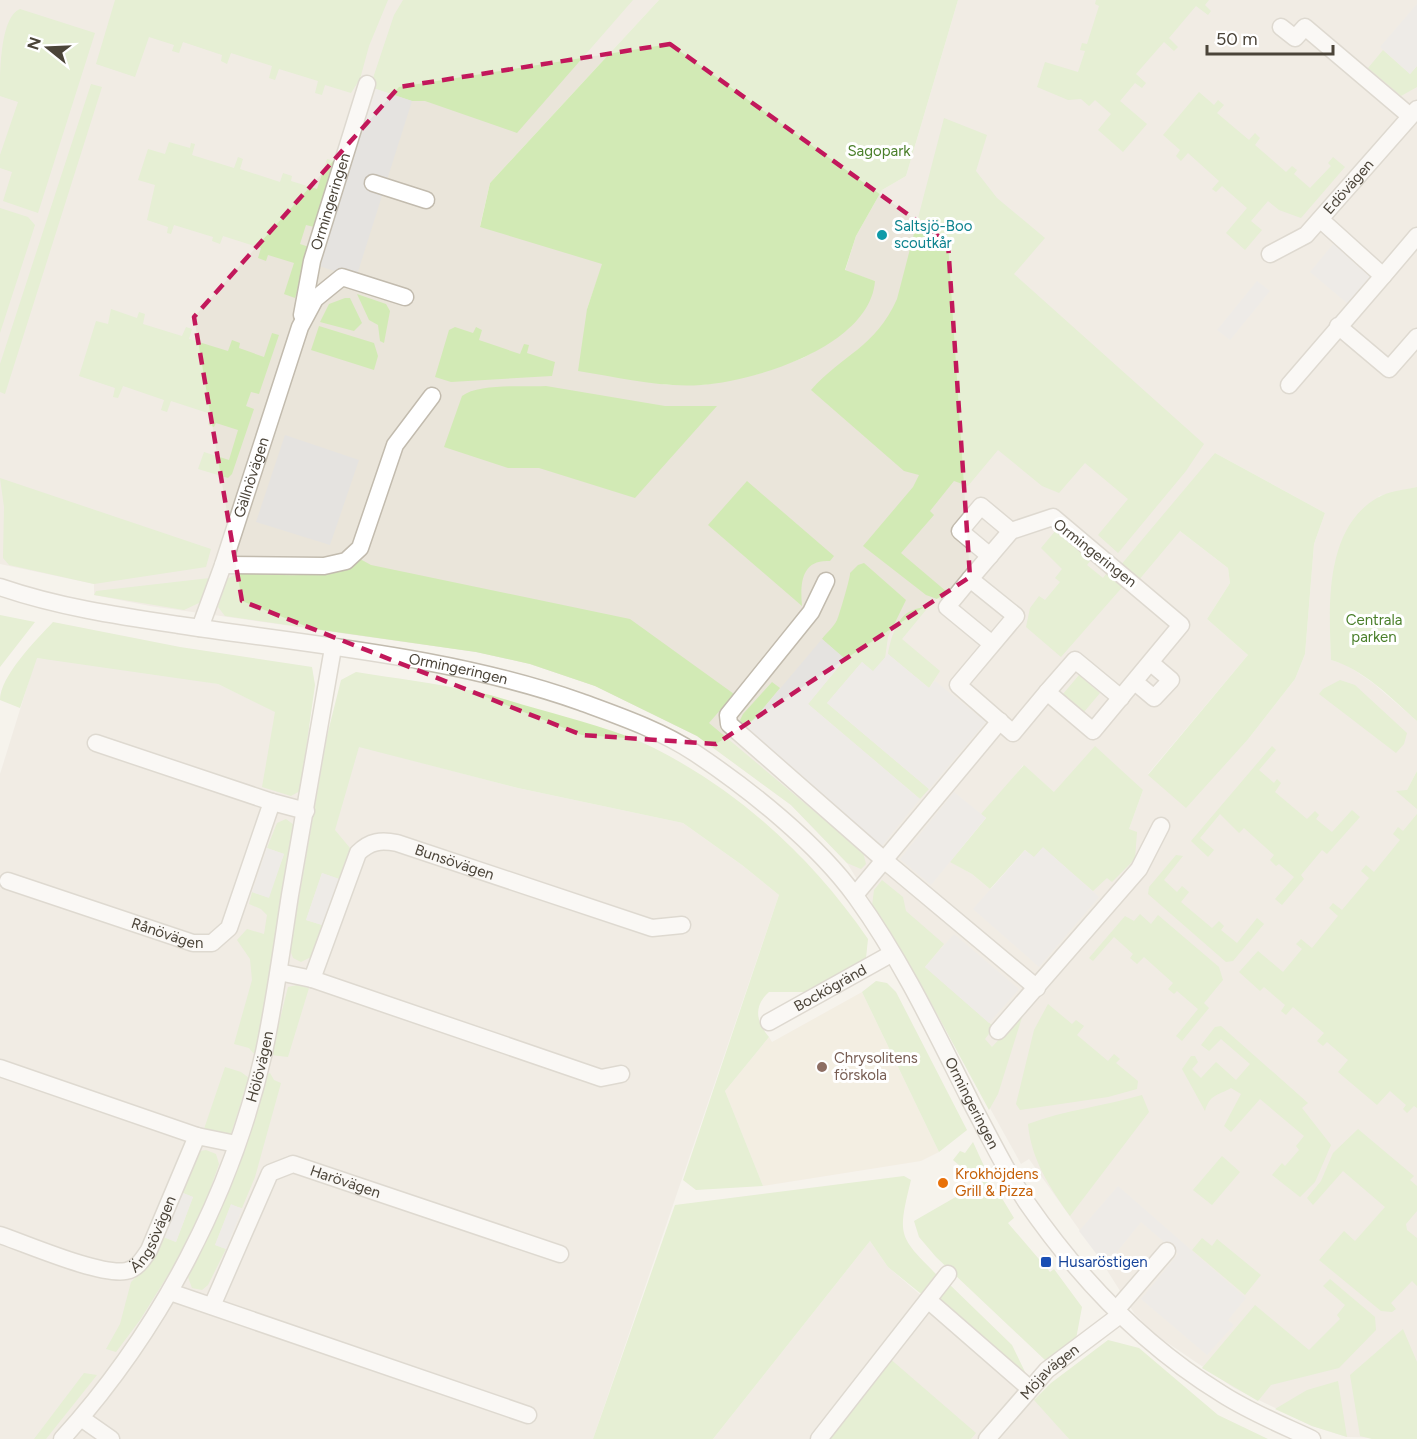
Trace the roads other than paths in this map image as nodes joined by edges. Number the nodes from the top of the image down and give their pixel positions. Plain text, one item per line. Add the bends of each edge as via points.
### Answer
1 (1281, 27) dead end
2 (367, 84) dead end
3 (1414, 112) edge
4 (373, 183) dead end
5 (426, 200) dead end
6 (1321, 220) junction
7 (1417, 236) edge
8 (1270, 254) dead end
9 (1383, 276) junction
10 (405, 297) dead end
11 (1338, 326) junction
12 (300, 327) junction
13 (1417, 337) edge
14 (1289, 385) dead end
15 (432, 396) dead end
16 (1011, 531) junction
17 (990, 556) junction
18 (224, 565) junction
19 (970, 579) junction
20 (826, 581) dead end
21 (0, 587) edge
22 (200, 628) junction
23 (992, 644) junction
24 (333, 648) junction
25 (1151, 663) junction
26 (1135, 682) junction
27 (1047, 692) junction
28 (1121, 698) junction
29 (1000, 721) junction
30 (96, 743) dead end
31 (273, 801) junction
32 (306, 811) junction
33 (1161, 826) dead end
34 (884, 860) junction
35 (8, 881) dead end
36 (855, 895) junction
37 (682, 925) dead end
38 (891, 954) junction
39 (279, 972) junction
40 (312, 978) junction
41 (1037, 988) junction
42 (769, 1022) dead end
43 (998, 1031) dead end
44 (0, 1068) edge
45 (621, 1074) dead end
46 (197, 1136) junction
47 (236, 1144) junction
48 (0, 1235) edge
49 (1167, 1251) dead end
50 (560, 1254) dead end
51 (948, 1274) dead end
52 (170, 1292) junction
53 (928, 1300) junction
54 (212, 1306) junction
55 (1118, 1313) junction
56 (1029, 1388) junction
57 (528, 1415) dead end
58 (81, 1418) junction
59 (62, 1439) edge
60 (111, 1439) edge
61 (819, 1439) edge
62 (987, 1439) edge
63 (1312, 1439) edge

1 - 3 street via 1295,38 1305,27
2 - 12 street, Ormingeringen via 312,261
3 - 6 street, Edövägen
4 - 5 street
6 - 8 street, Edövägen via 1295,242
6 - 9 street
7 - 9 street
9 - 11 street
10 - 12 street via 342,277 315,299
11 - 13 street via 1389,369
11 - 14 street
12 - 18 street, Gällnövägen
15 - 18 street via 395,445 360,548 346,561 324,566
16 - 17 street
16 - 17 street via 981,506 960,531
16 - 25 street, Ormingeringen via 1053,517 1181,625
17 - 19 street
18 - 22 street, Gällnövägen
19 - 23 street via 947,607
19 - 23 street via 1016,616
20 - 34 street via 811,612 728,719 735,731
21 - 22 street, Ormingeringen via 104,614
22 - 24 street, Ormingeringen
23 - 29 street via 958,685
24 - 32 street, Hölövägen
24 - 36 street, Ormingeringen via 513,680 617,714 690,750 741,785 795,830
25 - 26 street, Ormingeringen
25 - 26 street via 1171,680 1154,698
26 - 28 street, Ormingeringen
27 - 28 street via 1075,660
27 - 28 street, Ormingeringen via 1093,731
27 - 29 street via 1013,733
29 - 34 street
30 - 31 street
31 - 32 street
31 - 35 street, Rånövägen via 229,928 212,943 193,943
32 - 39 street, Hölövägen
33 - 41 street via 1139,869
34 - 36 street
34 - 41 street
36 - 38 street, Ormingeringen
37 - 40 street, Bunsövägen via 652,928 398,843 375,842 358,853
38 - 42 street, Bockögränd
38 - 55 street, Ormingeringen via 1008,1173 1049,1233
39 - 40 street
39 - 47 street, Hölövägen via 263,1053
40 - 45 street via 600,1078
41 - 43 street
44 - 46 street
46 - 47 street
46 - 48 street, Ängsövägen via 149,1250 135,1267 127,1271 104,1270
47 - 52 street, Hölövägen via 214,1202
49 - 55 street, Möjavägen
50 - 54 street, Harövägen via 293,1164 270,1173
51 - 53 street
52 - 54 street
52 - 58 street, Hölövägen
53 - 56 street
53 - 61 street
54 - 57 street
55 - 56 street, Möjavägen
55 - 63 street, Ormingeringen via 1202,1380
56 - 62 street, Möjavägen
58 - 59 street, Hölövägen
58 - 60 street

